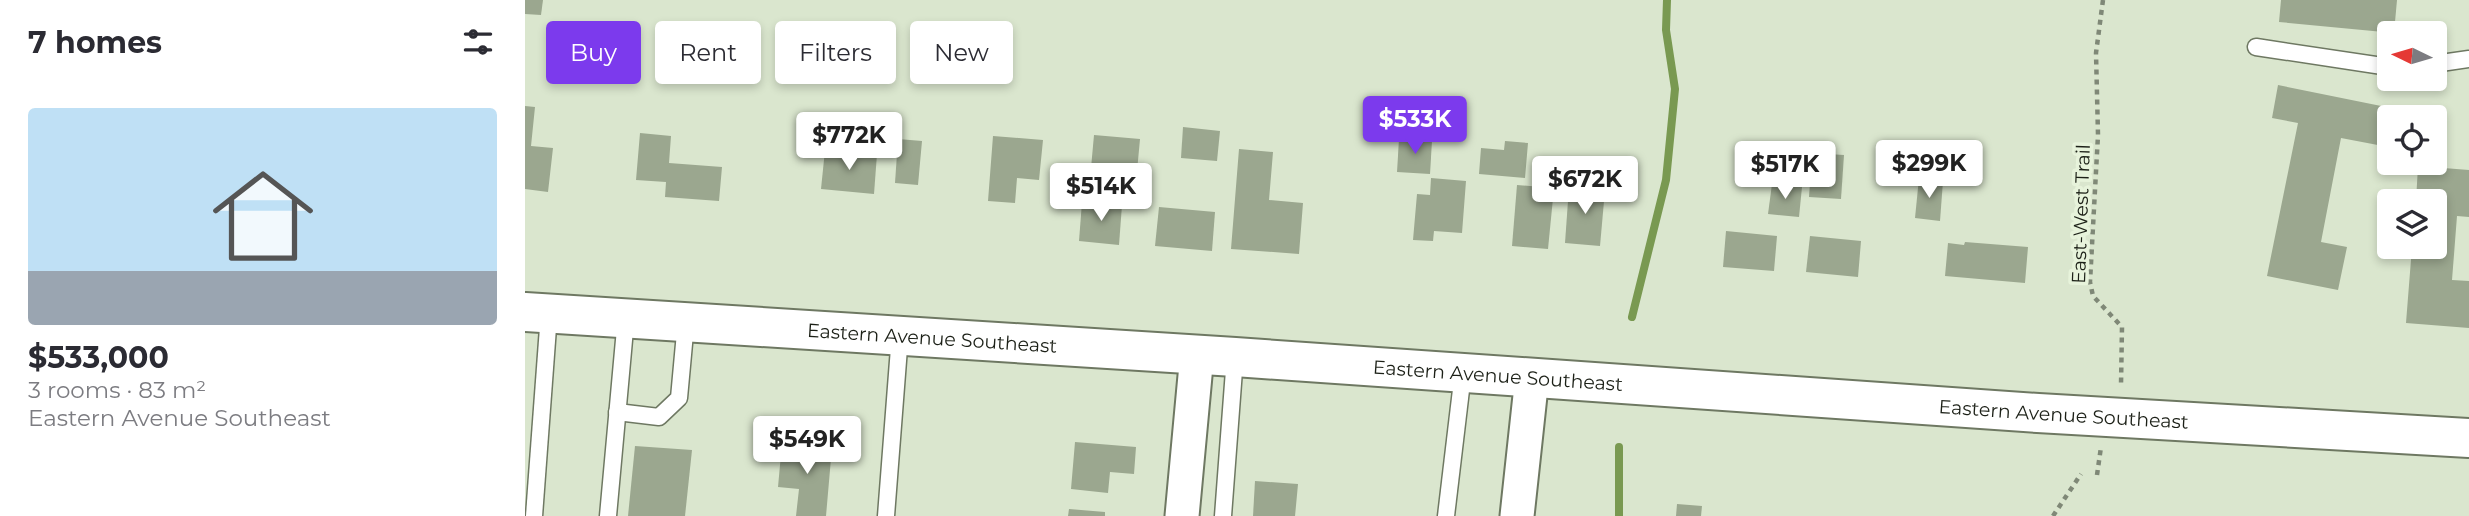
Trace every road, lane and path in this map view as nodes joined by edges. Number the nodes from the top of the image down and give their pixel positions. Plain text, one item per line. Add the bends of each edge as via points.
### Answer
1 (2103, 0) edge
2 (2256, 47) dead end
3 (2469, 59) edge
4 (2447, 62) edge
5 (2377, 64) edge
6 (537, 313) edge
7 (627, 318) junction
8 (687, 322) junction
9 (899, 335) junction
10 (1197, 355) junction
11 (1235, 357) junction
12 (1464, 372) junction
13 (1532, 377) junction
14 (617, 412) junction
15 (2113, 416) junction
16 (2469, 438) edge
17 (2081, 474) dead end
18 (534, 516) edge
19 (608, 516) edge
20 (886, 516) edge
21 (1182, 516) edge
22 (1223, 516) edge
23 (1446, 516) edge
24 (1517, 516) edge
25 (2053, 516) edge

1 - 15 path, East-West Trail via 2096,53 2098,135 2090,282 2093,296 2122,327 2119,408
2 - 5 lane
3 - 4 lane
6 - 7 street, Eastern Avenue Southeast
6 - 18 lane
7 - 8 street, Eastern Avenue Southeast
7 - 14 lane
8 - 9 street, Eastern Avenue Southeast
8 - 14 lane via 679,398 659,417
9 - 10 street, Eastern Avenue Southeast
9 - 20 lane
10 - 11 street, Eastern Avenue Southeast
10 - 21 street
11 - 12 street, Eastern Avenue Southeast
11 - 22 lane
12 - 13 street, Eastern Avenue Southeast
12 - 23 lane
13 - 15 street, Eastern Avenue Southeast
13 - 24 street
14 - 19 lane
15 - 16 street, Eastern Avenue Southeast
17 - 25 path

